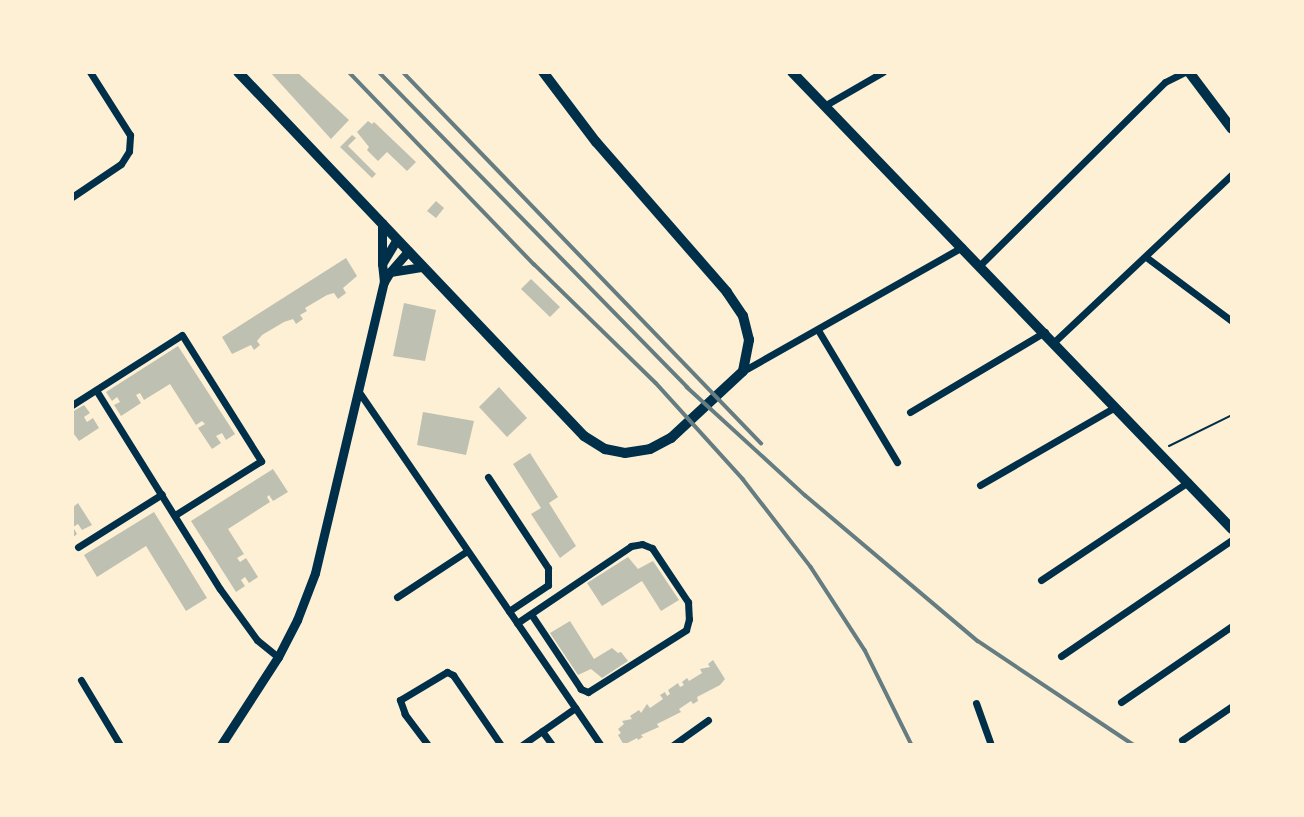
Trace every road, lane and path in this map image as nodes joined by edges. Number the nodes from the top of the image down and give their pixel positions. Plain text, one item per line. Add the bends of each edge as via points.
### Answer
1 (90, 72) edge
2 (238, 72) edge
3 (543, 72) edge
4 (792, 72) edge
5 (883, 72) edge
6 (1187, 72) edge
7 (824, 106) junction
8 (1232, 129) edge
9 (1232, 174) edge
10 (72, 197) edge
11 (382, 223) junction
12 (397, 239) junction
13 (962, 247) junction
14 (408, 251) junction
15 (1146, 257) junction
16 (382, 264) junction
17 (981, 265) junction
18 (423, 267) junction
19 (390, 272) junction
20 (384, 282) junction
21 (1232, 321) edge
22 (818, 330) junction
23 (1045, 332) junction
24 (1054, 342) junction
25 (743, 370) junction
26 (96, 390) junction
27 (359, 392) junction
28 (72, 405) edge
29 (1115, 407) junction
30 (910, 412) dead end
31 (1232, 415) edge
32 (1158, 451) junction
33 (897, 462) dead end
34 (488, 477) dead end
35 (1188, 482) junction
36 (980, 485) dead end
37 (162, 494) junction
38 (175, 515) junction
39 (1232, 529) edge
40 (1232, 540) edge
41 (78, 547) dead end
42 (467, 551) junction
43 (1041, 580) dead end
44 (397, 597) dead end
45 (509, 611) junction
46 (531, 614) junction
47 (517, 623) junction
48 (1232, 626) edge
49 (1061, 656) dead end
50 (278, 657) junction
51 (81, 680) dead end
52 (1121, 702) dead end
53 (976, 703) dead end
54 (1232, 706) edge
55 (575, 708) junction
56 (708, 720) dead end
57 (542, 731) junction
58 (1182, 740) dead end
59 (120, 745) edge
60 (220, 745) edge
61 (428, 745) edge
62 (501, 745) edge
63 (522, 745) edge
64 (552, 745) edge
65 (601, 745) edge
66 (673, 745) edge
67 (991, 745) edge

1 - 10 street via 130,135 129,151 121,164
2 - 11 main road
3 - 25 main road via 596,142 727,292 743,316 749,340
4 - 7 main road
5 - 7 street
6 - 8 main road
6 - 17 street via 1165,82
7 - 13 main road
9 - 15 street
11 - 12 main road
11 - 16 street
12 - 14 main road
12 - 16 street
13 - 17 main road
13 - 22 street
14 - 18 main road
14 - 19 street
15 - 21 street
15 - 24 street
16 - 20 street
17 - 23 main road
18 - 19 street
18 - 25 main road via 584,436 605,449 625,453 650,449 685,426
19 - 20 street
20 - 27 street
22 - 25 street
22 - 33 street
23 - 24 main road
23 - 30 street
24 - 29 main road
26 - 28 street
26 - 37 street
26 - 38 street via 182,335 261,461
27 - 42 street
27 - 50 street via 315,573
29 - 32 main road
29 - 36 street
31 - 32 path
32 - 35 main road
34 - 45 street via 548,568 548,585
35 - 39 main road
35 - 43 street
37 - 38 street
37 - 41 street
38 - 50 street via 257,640
40 - 49 street
42 - 44 street
42 - 45 street
45 - 47 street
46 - 46 street via 587,692 686,630 689,619 688,602 652,548 642,544 631,546
46 - 47 street
47 - 55 street
48 - 52 street
50 - 60 street
51 - 59 street
53 - 67 street
54 - 58 street
55 - 57 street
55 - 65 street
56 - 66 street
57 - 63 street
57 - 64 street
61 - 62 street via 405,714 401,700 447,671

